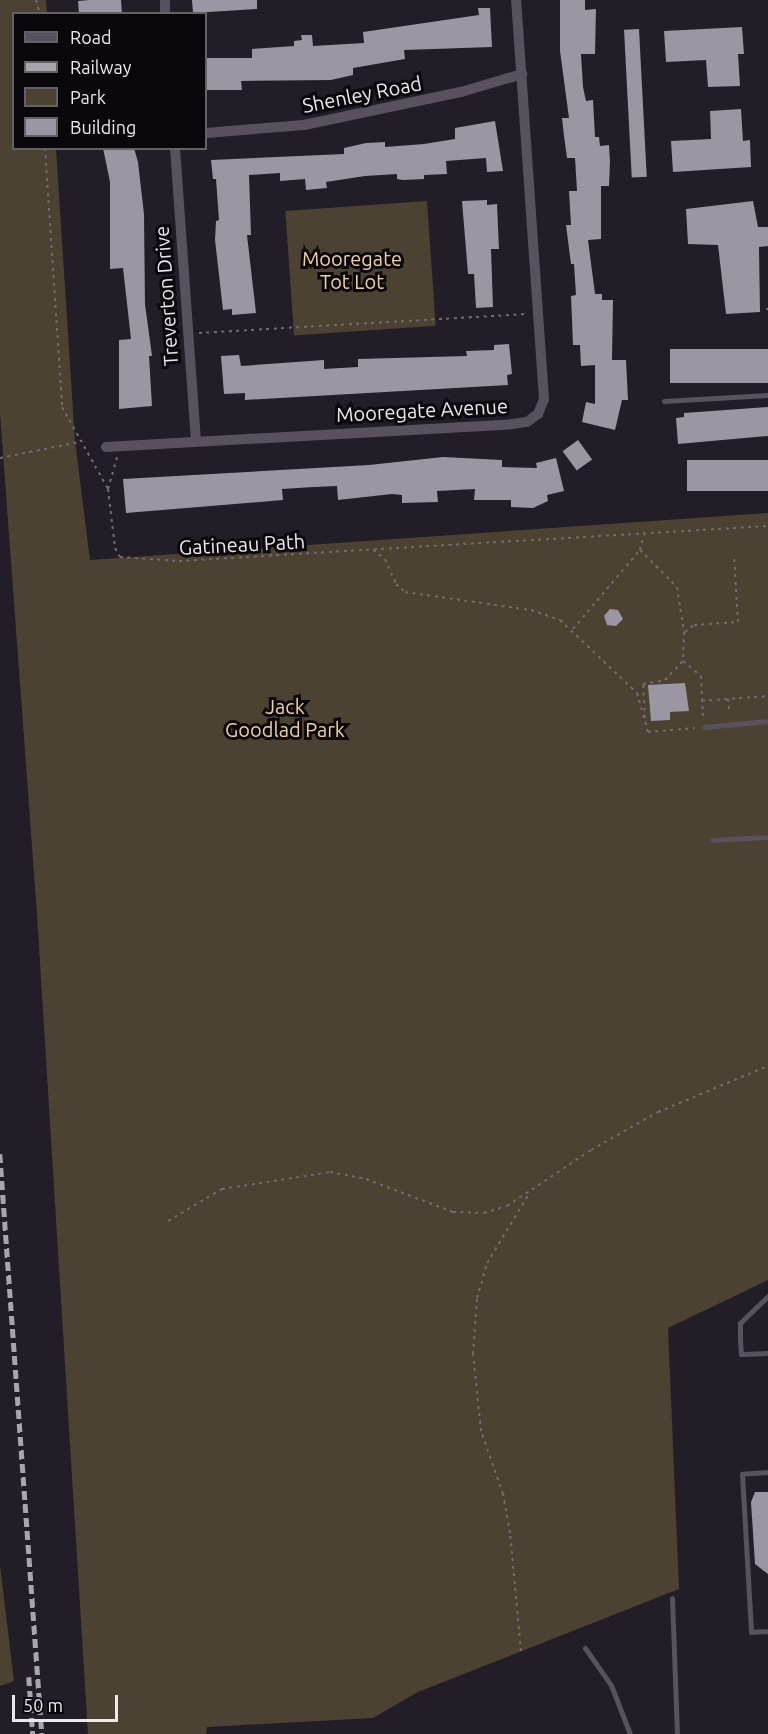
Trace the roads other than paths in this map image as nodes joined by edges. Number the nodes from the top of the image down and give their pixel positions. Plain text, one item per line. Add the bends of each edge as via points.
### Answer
1 (516, 0) edge
2 (522, 74) junction
3 (207, 133) edge
4 (175, 150) edge
5 (768, 395) edge
6 (664, 401) dead end
7 (196, 441) junction
8 (106, 447) dead end
9 (768, 721) edge
10 (704, 727) road end
11 (768, 837) edge
12 (712, 840) dead end
13 (768, 1296) edge
14 (768, 1353) edge
15 (768, 1472) edge
16 (672, 1598) dead end
17 (768, 1631) edge
18 (585, 1648) dead end
19 (628, 1734) edge
20 (677, 1734) edge

1 - 2 street, Mooregate Avenue
2 - 3 street, Shenley Road via 342,118
2 - 7 street, Mooregate Avenue via 544,399 538,414 527,422
4 - 7 street, Treverton Drive
5 - 6 lane
7 - 8 street, Mooregate Avenue
9 - 10 lane
11 - 12 lane
13 - 14 lane via 740,1323 741,1354
15 - 17 lane via 742,1474 751,1632
16 - 20 lane
18 - 19 lane via 612,1687

